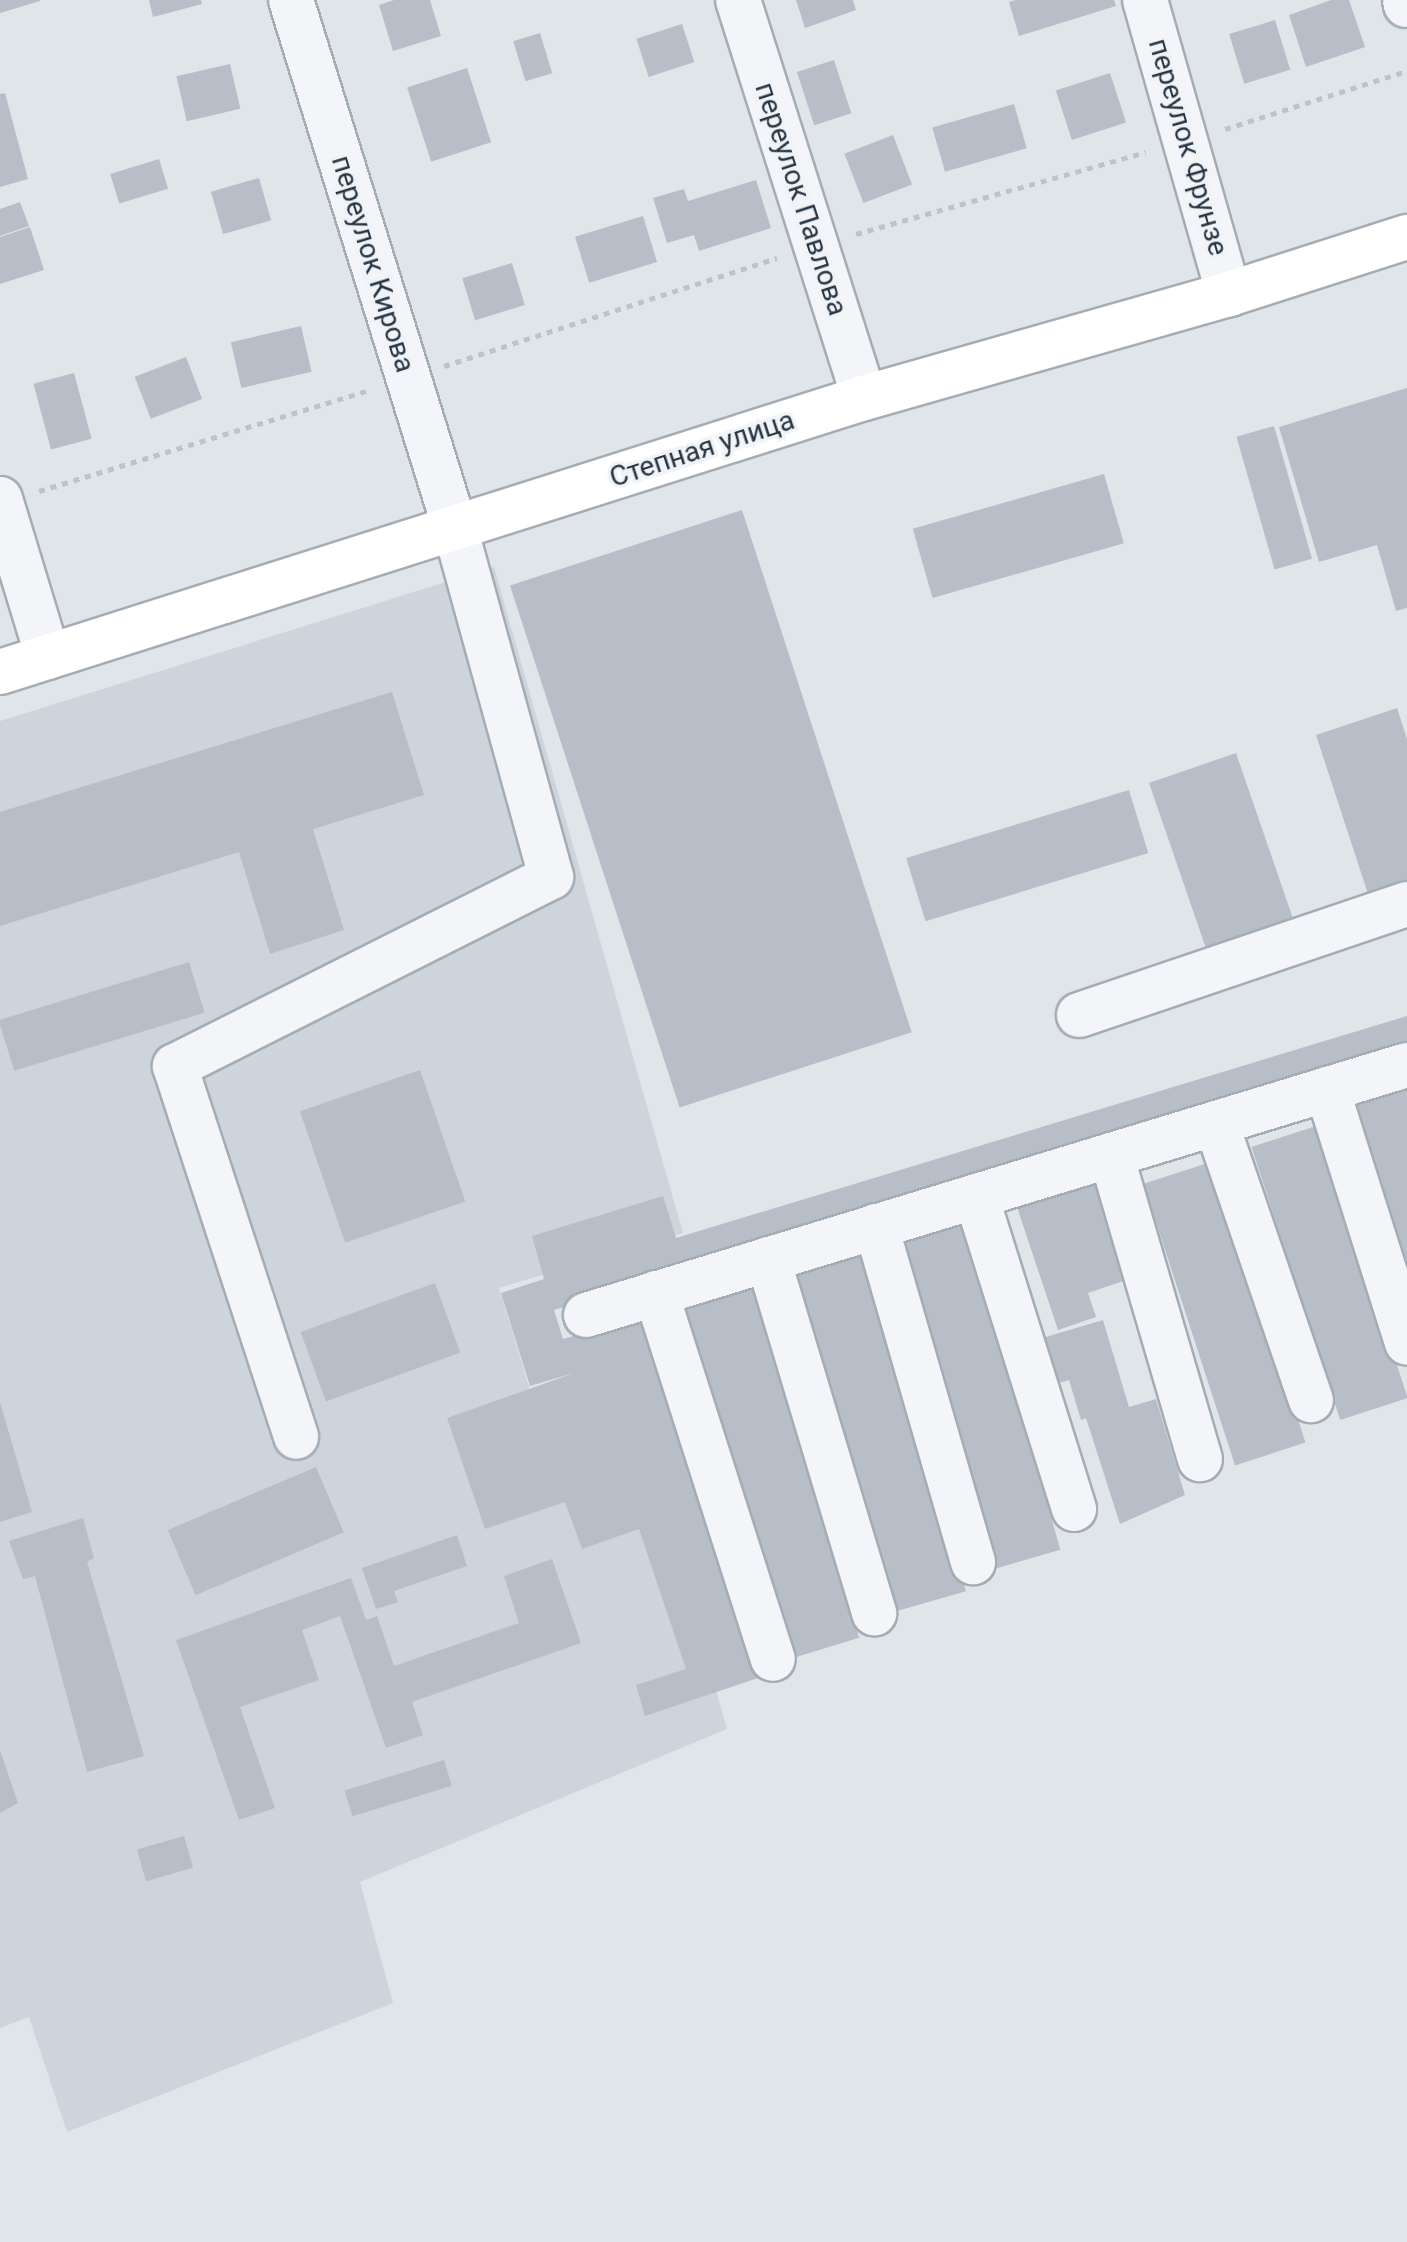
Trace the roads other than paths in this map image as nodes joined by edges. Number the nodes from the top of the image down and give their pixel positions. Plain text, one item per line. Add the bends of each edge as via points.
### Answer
1 (291, 0) edge
2 (738, 0) edge
3 (1145, 0) edge
4 (1407, 237) edge
5 (1229, 294) junction
6 (864, 398) junction
7 (1, 501) edge
8 (455, 528) junction
9 (48, 657) junction
10 (0, 672) edge
11 (1407, 904) edge
12 (1079, 1015) dead end
13 (1407, 1065) edge
14 (1327, 1089) junction
15 (1216, 1123) junction
16 (1111, 1155) junction
17 (976, 1196) junction
18 (876, 1226) junction
19 (768, 1259) junction
20 (656, 1293) junction
21 (586, 1315) dead end
22 (1407, 1343) edge
23 (1311, 1400) dead end
24 (296, 1437) dead end
25 (1200, 1459) dead end
26 (1074, 1509) dead end
27 (973, 1562) dead end
28 (874, 1613) dead end
29 (773, 1659) dead end

1 - 8 street, переулок Кирова
2 - 6 street, переулок Павлова
3 - 5 street, переулок Фрунзе
4 - 5 main road, Степная улица
5 - 6 main road, Степная улица
6 - 8 main road, Степная улица
7 - 9 street
8 - 9 main road, Степная улица
8 - 24 street, переулок Кирова via 551,877 175,1066
9 - 10 main road, Степная улица
11 - 12 street
13 - 14 street
14 - 15 street
14 - 22 street
15 - 16 street
15 - 23 street
16 - 17 street
16 - 25 street
17 - 18 street
17 - 26 street
18 - 19 street
18 - 27 street
19 - 20 street
19 - 28 street
20 - 21 street
20 - 29 street

